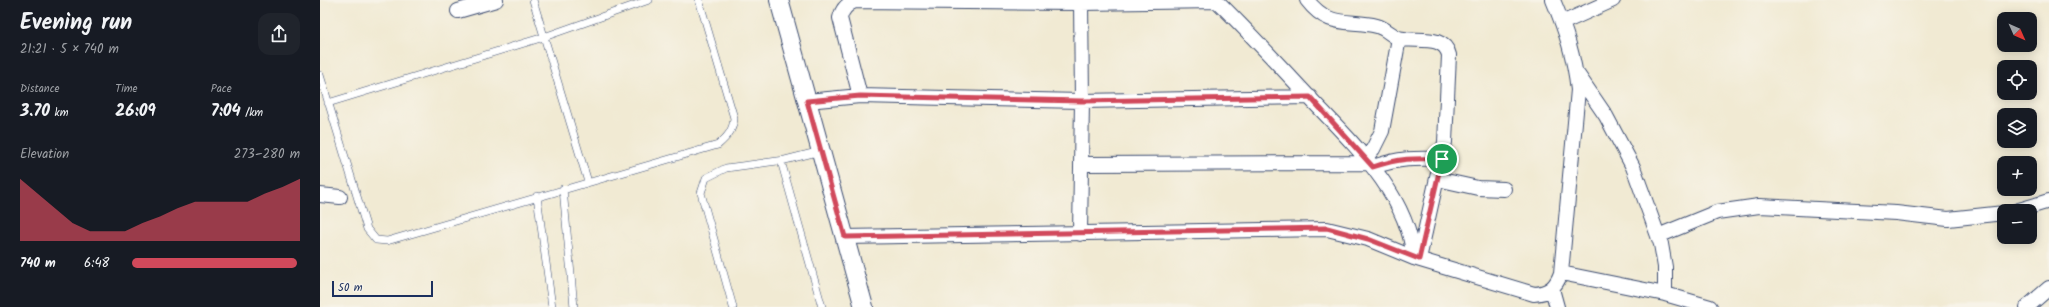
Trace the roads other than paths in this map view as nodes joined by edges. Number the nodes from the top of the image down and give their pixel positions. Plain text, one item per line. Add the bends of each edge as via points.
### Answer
1 (496, 0) edge
2 (533, 0) edge
3 (649, 0) edge
4 (699, 0) edge
5 (779, 0) edge
6 (985, 0) edge
7 (1217, 0) edge
8 (1307, 0) edge
9 (1553, 0) edge
10 (1613, 0) edge
11 (1081, 2) edge
12 (458, 11) dead end
13 (1562, 23) junction
14 (544, 37) junction
15 (1399, 38) junction
16 (1576, 73) junction
17 (320, 75) edge
18 (860, 96) junction
19 (1310, 97) junction
20 (807, 101) junction
21 (1082, 101) junction
22 (328, 103) junction
23 (821, 151) junction
24 (1442, 159) junction
25 (781, 161) junction
26 (1369, 163) junction
27 (1082, 164) junction
28 (1438, 179) junction
29 (588, 182) junction
30 (563, 189) junction
31 (1504, 189) dead end
32 (320, 195) edge
33 (537, 196) junction
34 (340, 197) dead end
35 (2049, 200) edge
36 (2037, 204) edge
37 (1997, 214) edge
38 (1080, 234) junction
39 (1658, 236) junction
40 (845, 237) junction
41 (1416, 259) junction
42 (1561, 273) junction
43 (2049, 288) edge
44 (1552, 289) junction
45 (1665, 294) junction
46 (552, 307) edge
47 (574, 307) edge
48 (733, 307) edge
49 (822, 307) edge
50 (864, 307) edge
51 (1557, 307) edge
52 (1710, 307) edge
53 (2027, 307) edge

1 - 12 street
2 - 14 lane
3 - 14 lane
4 - 29 lane via 734,118 734,126 728,136 718,145
5 - 20 street
6 - 11 street
6 - 18 street via 855,1 848,4 840,18
7 - 11 street
7 - 19 street
8 - 15 street via 1321,14 1335,20 1380,27
9 - 13 street
10 - 13 street
11 - 21 street
13 - 16 street
14 - 22 lane
14 - 29 lane
15 - 24 street via 1439,42 1448,49 1450,55
15 - 26 street via 1382,131
16 - 39 street via 1606,116 1633,167
16 - 42 street via 1578,90
17 - 22 lane
18 - 20 street
18 - 21 street
19 - 21 street
19 - 26 street
20 - 23 street
21 - 27 street
22 - 33 lane via 367,229 376,240 387,241
23 - 25 lane
23 - 40 street
24 - 26 street via 1409,157
24 - 28 street
25 - 48 lane via 726,168 706,178 702,186 701,193
25 - 49 lane
26 - 27 street
26 - 41 street via 1402,214
27 - 38 street
28 - 31 street via 1478,188
28 - 41 street
29 - 30 lane
30 - 33 lane
30 - 47 lane
32 - 34 street
33 - 46 lane
35 - 36 street
37 - 39 street via 1948,218 1759,206 1717,212
38 - 40 street
38 - 41 street via 1327,228 1368,239
39 - 45 street via 1665,267
40 - 50 street
41 - 44 street via 1534,294 1542,294
42 - 44 street
42 - 45 street
43 - 53 street
44 - 51 street
45 - 52 street

